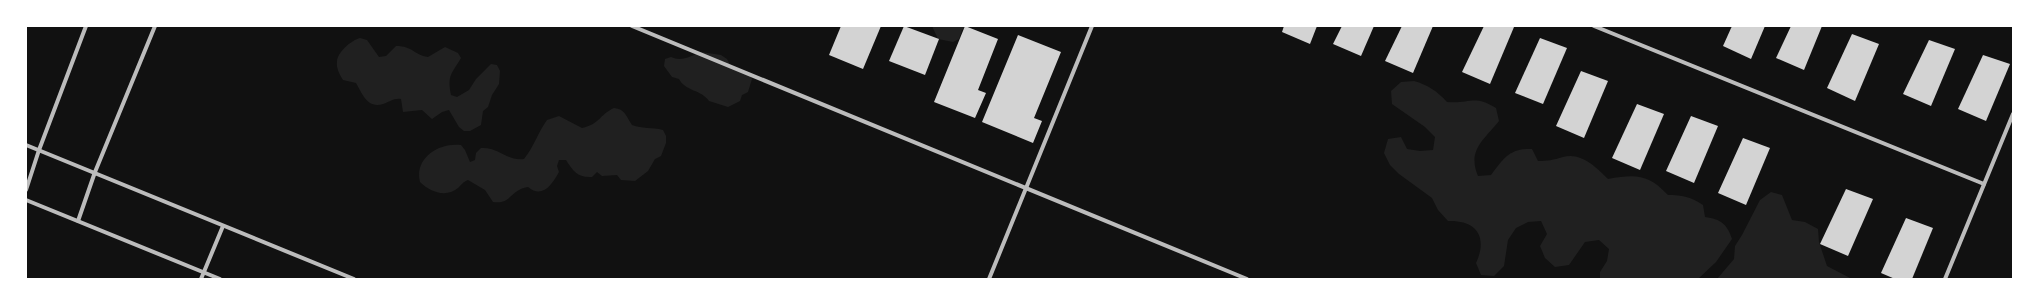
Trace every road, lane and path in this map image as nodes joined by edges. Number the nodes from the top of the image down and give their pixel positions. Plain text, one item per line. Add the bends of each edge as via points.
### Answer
1 (86, 26) edge
2 (155, 26) edge
3 (632, 26) edge
4 (1092, 26) edge
5 (1594, 26) edge
6 (2013, 114) edge
7 (26, 145) edge
8 (39, 150) junction
9 (95, 172) junction
10 (1984, 184) junction
11 (1025, 187) junction
12 (26, 190) edge
13 (26, 200) edge
14 (78, 221) junction
15 (223, 226) junction
16 (204, 272) junction
17 (201, 279) edge
18 (220, 279) edge
19 (354, 279) edge
20 (989, 279) edge
21 (1247, 279) edge
22 (1945, 279) edge

1 - 8 street
2 - 9 street
3 - 11 street
4 - 11 street
5 - 10 street
6 - 10 street
7 - 8 street
8 - 9 street
8 - 12 street
9 - 14 street
9 - 15 street
10 - 22 street
11 - 20 street
11 - 21 street
13 - 14 street
14 - 16 street
15 - 16 street
15 - 19 street
16 - 17 street
16 - 18 street

